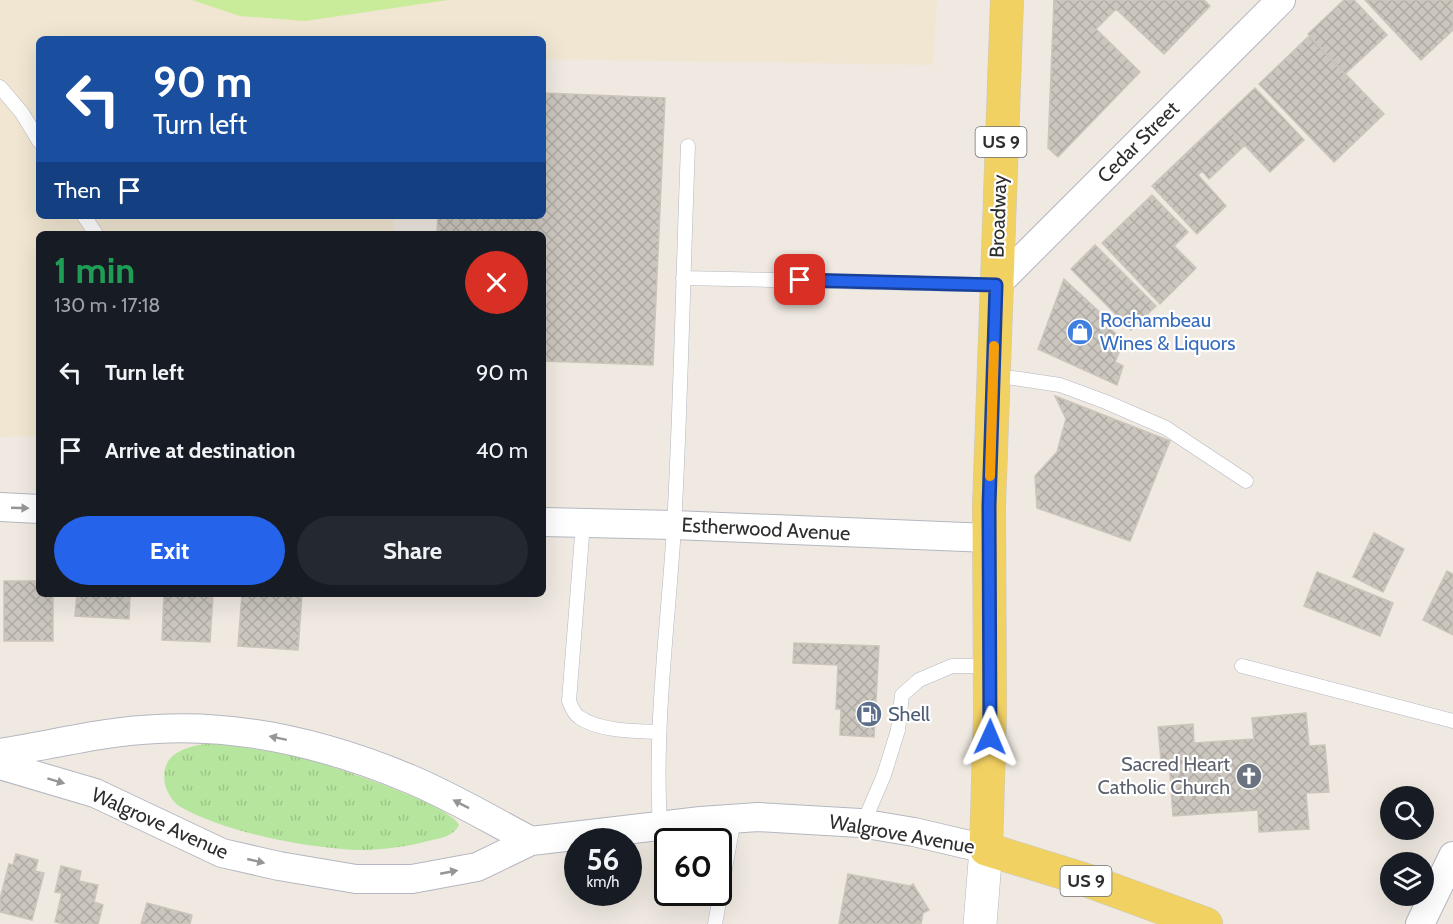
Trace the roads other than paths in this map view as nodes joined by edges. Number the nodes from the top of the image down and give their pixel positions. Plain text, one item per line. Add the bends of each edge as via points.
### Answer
1 (1007, 0) edge
2 (1281, 0) edge
3 (0, 87) edge
4 (36, 136) edge
5 (688, 146) dead end
6 (683, 278) junction
7 (996, 285) junction
8 (993, 375) junction
9 (1246, 481) dead end
10 (0, 507) edge
11 (36, 509) edge
12 (546, 522) edge
13 (583, 523) junction
14 (674, 525) junction
15 (989, 538) junction
16 (990, 666) junction
17 (1242, 666) dead end
18 (1453, 721) edge
19 (658, 732) junction
20 (0, 753) edge
21 (0, 765) edge
22 (734, 819) junction
23 (863, 824) junction
24 (660, 826) junction
25 (531, 841) junction
26 (986, 849) junction
27 (1453, 856) edge
28 (1191, 921) edge
29 (715, 924) edge
30 (980, 924) edge
31 (1420, 924) edge

1 - 7 main road, Broadway / US 9
2 - 7 street, Cedar Street
3 - 4 lane
5 - 6 lane
6 - 7 lane
6 - 14 lane
7 - 8 main road, Broadway / US 9
8 - 9 lane via 1060,385 1106,402 1166,428
8 - 15 main road, Broadway / US 9
10 -> 11 street
12 - 13 street, Estherwood Avenue
13 - 14 street, Estherwood Avenue
13 - 19 lane via 569,701 577,716 596,724
14 - 15 street, Estherwood Avenue
14 - 19 lane
15 - 16 main road, Broadway / US 9
16 - 23 lane via 952,666 920,680 902,695 898,730
16 - 26 main road, Broadway / US 9
17 - 18 lane
19 - 24 lane
25 -> 20 street via 410,779 257,734 201,728 118,731
21 -> 25 street, Walgrove Avenue via 95,793 222,853 356,879 412,879 477,867
22 - 23 street, Walgrove Avenue via 790,818
22 - 24 street, Walgrove Avenue
22 - 29 lane
23 - 26 street, Walgrove Avenue
24 - 25 street, Walgrove Avenue
26 - 28 main road, US 9 via 1086,880
26 - 30 main road
27 - 31 street

